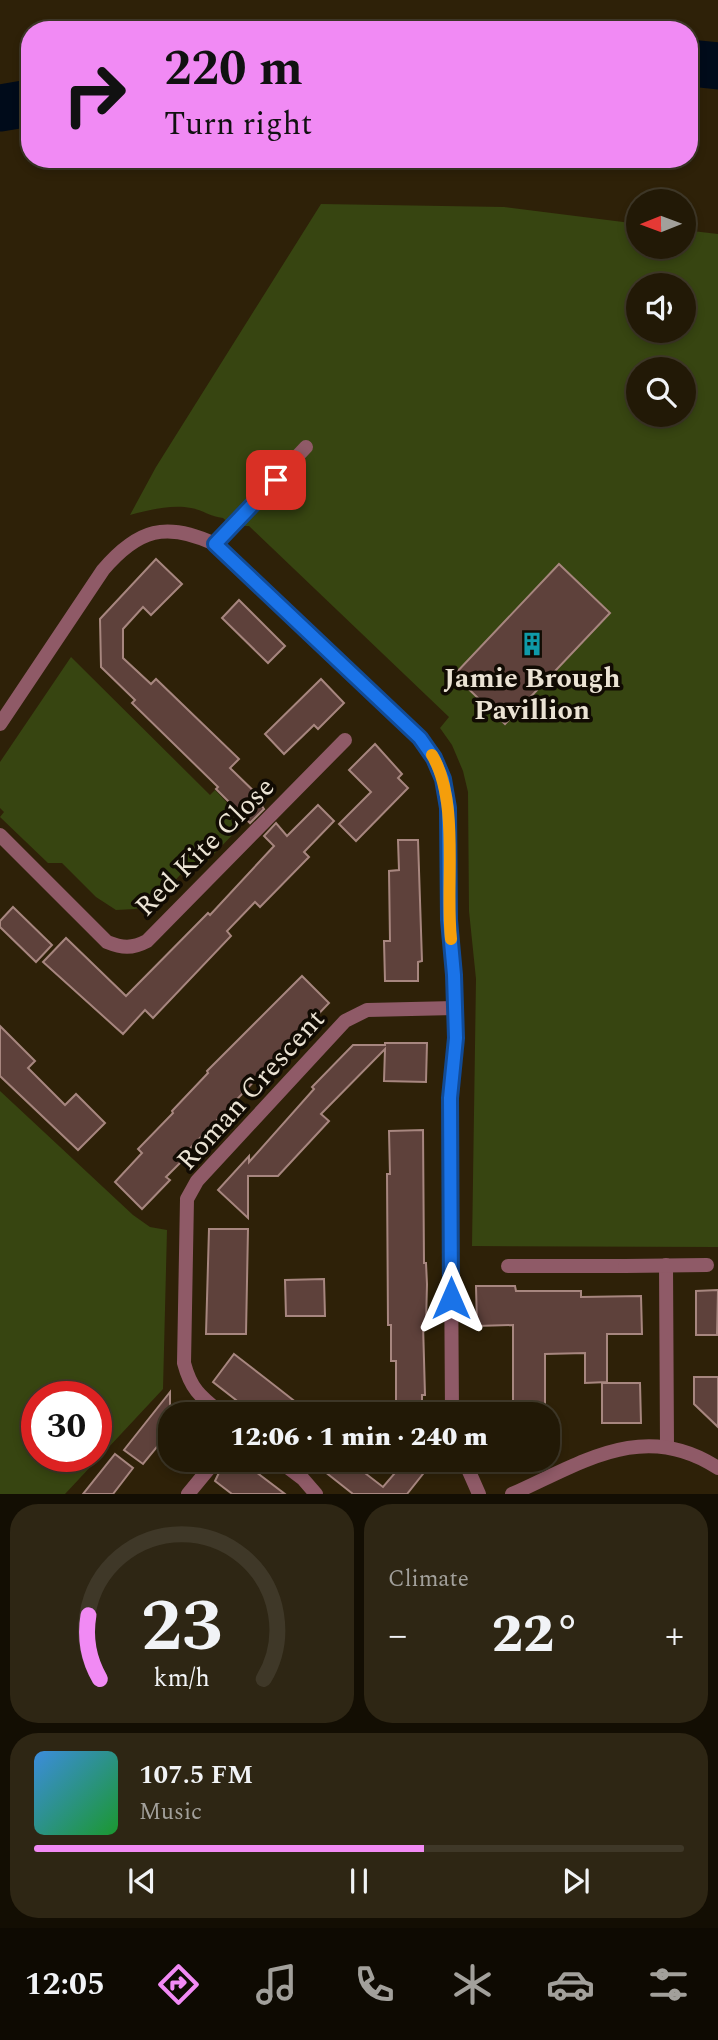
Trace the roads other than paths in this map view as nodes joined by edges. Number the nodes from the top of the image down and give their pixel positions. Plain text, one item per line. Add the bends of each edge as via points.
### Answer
1 (306, 447) dead end
2 (215, 544) junction
3 (0, 724) edge
4 (345, 740) dead end
5 (0, 835) edge
6 (455, 1008) junction
7 (666, 1265) junction
8 (712, 1265) edge
9 (508, 1266) dead end
10 (207, 1402) edge
11 (452, 1402) edge
12 (667, 1446) junction
13 (718, 1468) edge
14 (206, 1472) edge
15 (294, 1472) edge
16 (469, 1472) edge
17 (188, 1494) edge
18 (316, 1494) edge
19 (479, 1494) edge
20 (512, 1494) edge

1 - 2 street
2 - 3 street via 194,534 169,531 142,535 121,549
2 - 6 street via 420,738 434,758 448,808
4 - 5 street, Red Kite Close via 137,946 118,947 107,942
6 - 10 street, Roman Crescent via 367,1010 345,1021 197,1181 187,1199 184,1363 188,1380
6 - 11 street via 450,1098
7 - 8 street
7 - 9 street
7 - 12 street
12 - 13 street via 698,1455
12 - 20 street via 613,1449
14 - 17 street
15 - 18 street
16 - 19 street

